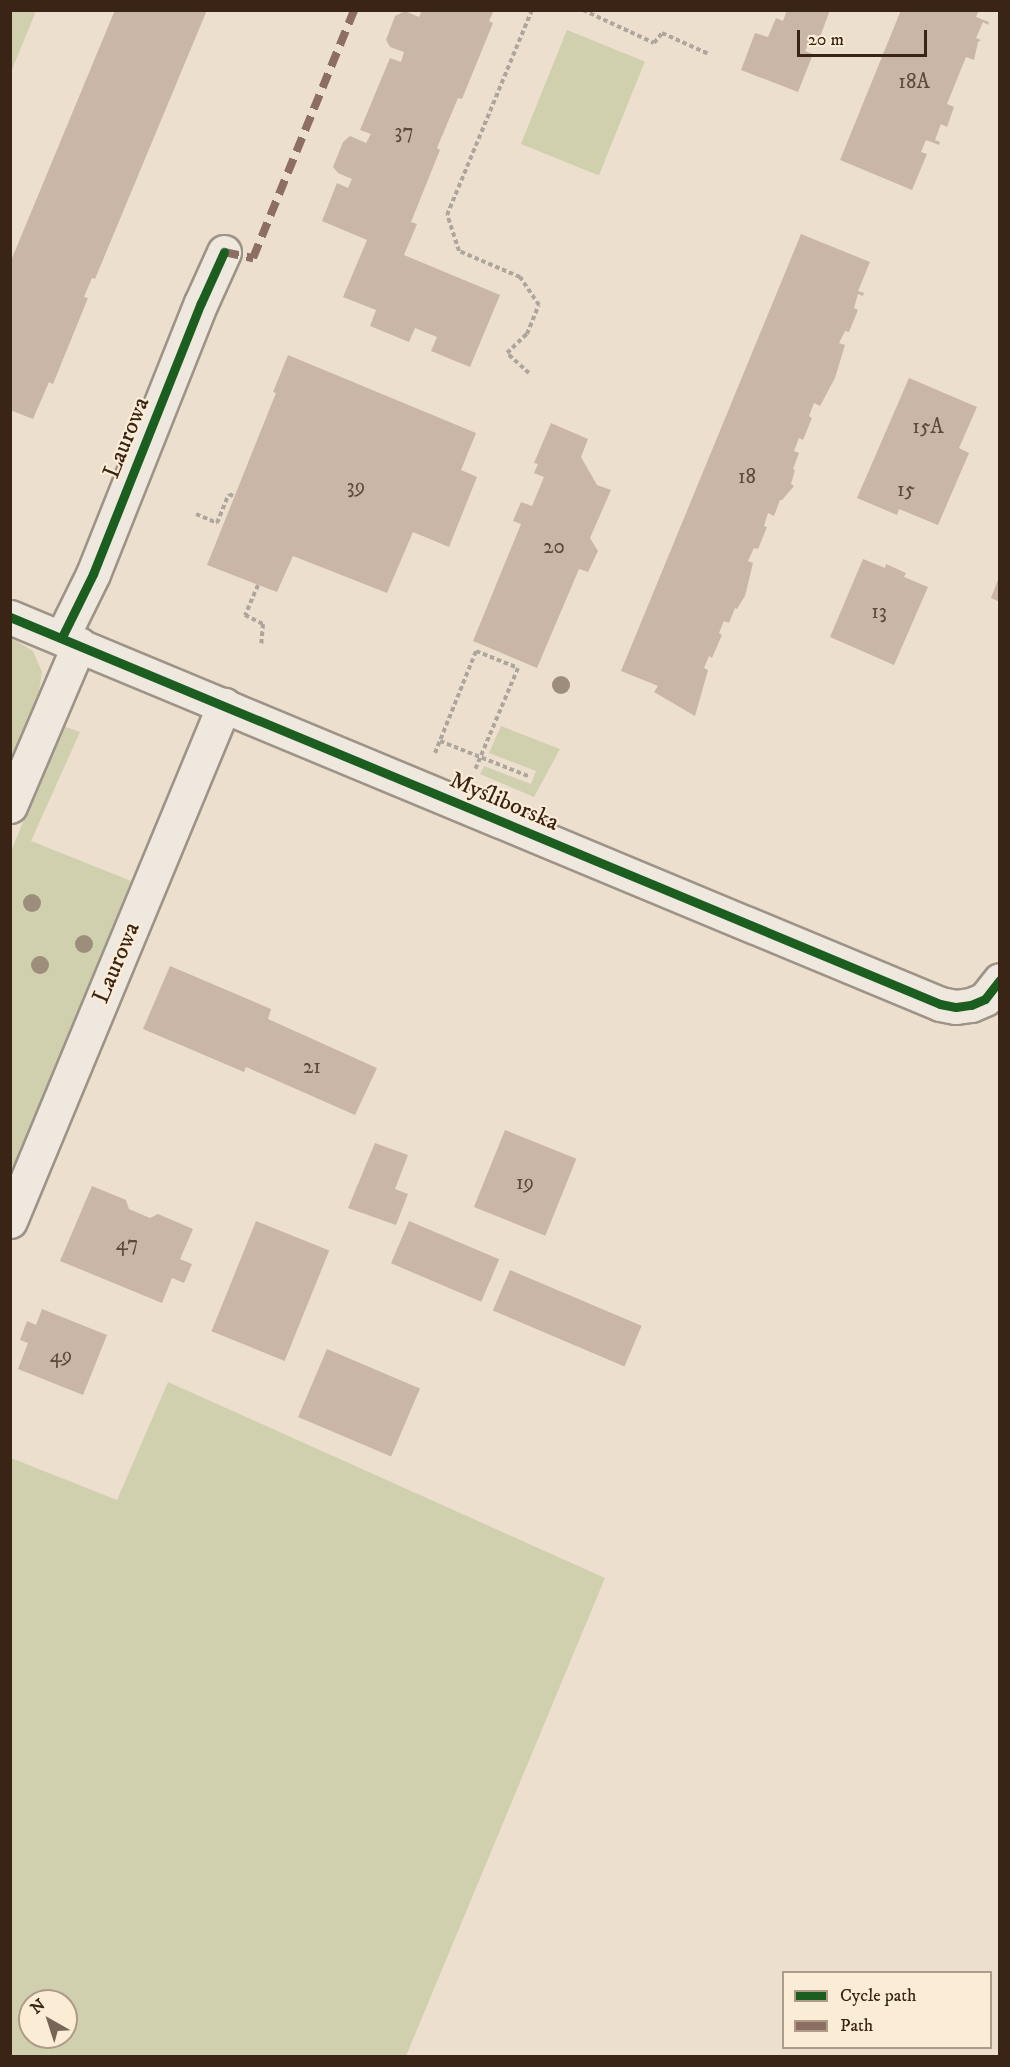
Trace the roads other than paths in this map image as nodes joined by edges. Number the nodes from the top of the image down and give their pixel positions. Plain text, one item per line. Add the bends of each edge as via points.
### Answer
1 (224, 252) dead end
2 (10, 617) edge
3 (71, 640) junction
4 (224, 705) junction
5 (10, 806) edge
6 (995, 998) edge
7 (10, 1221) edge

1 - 3 street, Laurowa via 93,574
2 - 3 street, Myśliborska
3 - 4 street, Myśliborska
3 - 5 street, Laurowa
4 - 6 street, Myśliborska via 940,1004 956,1007
4 - 7 street, Laurowa

